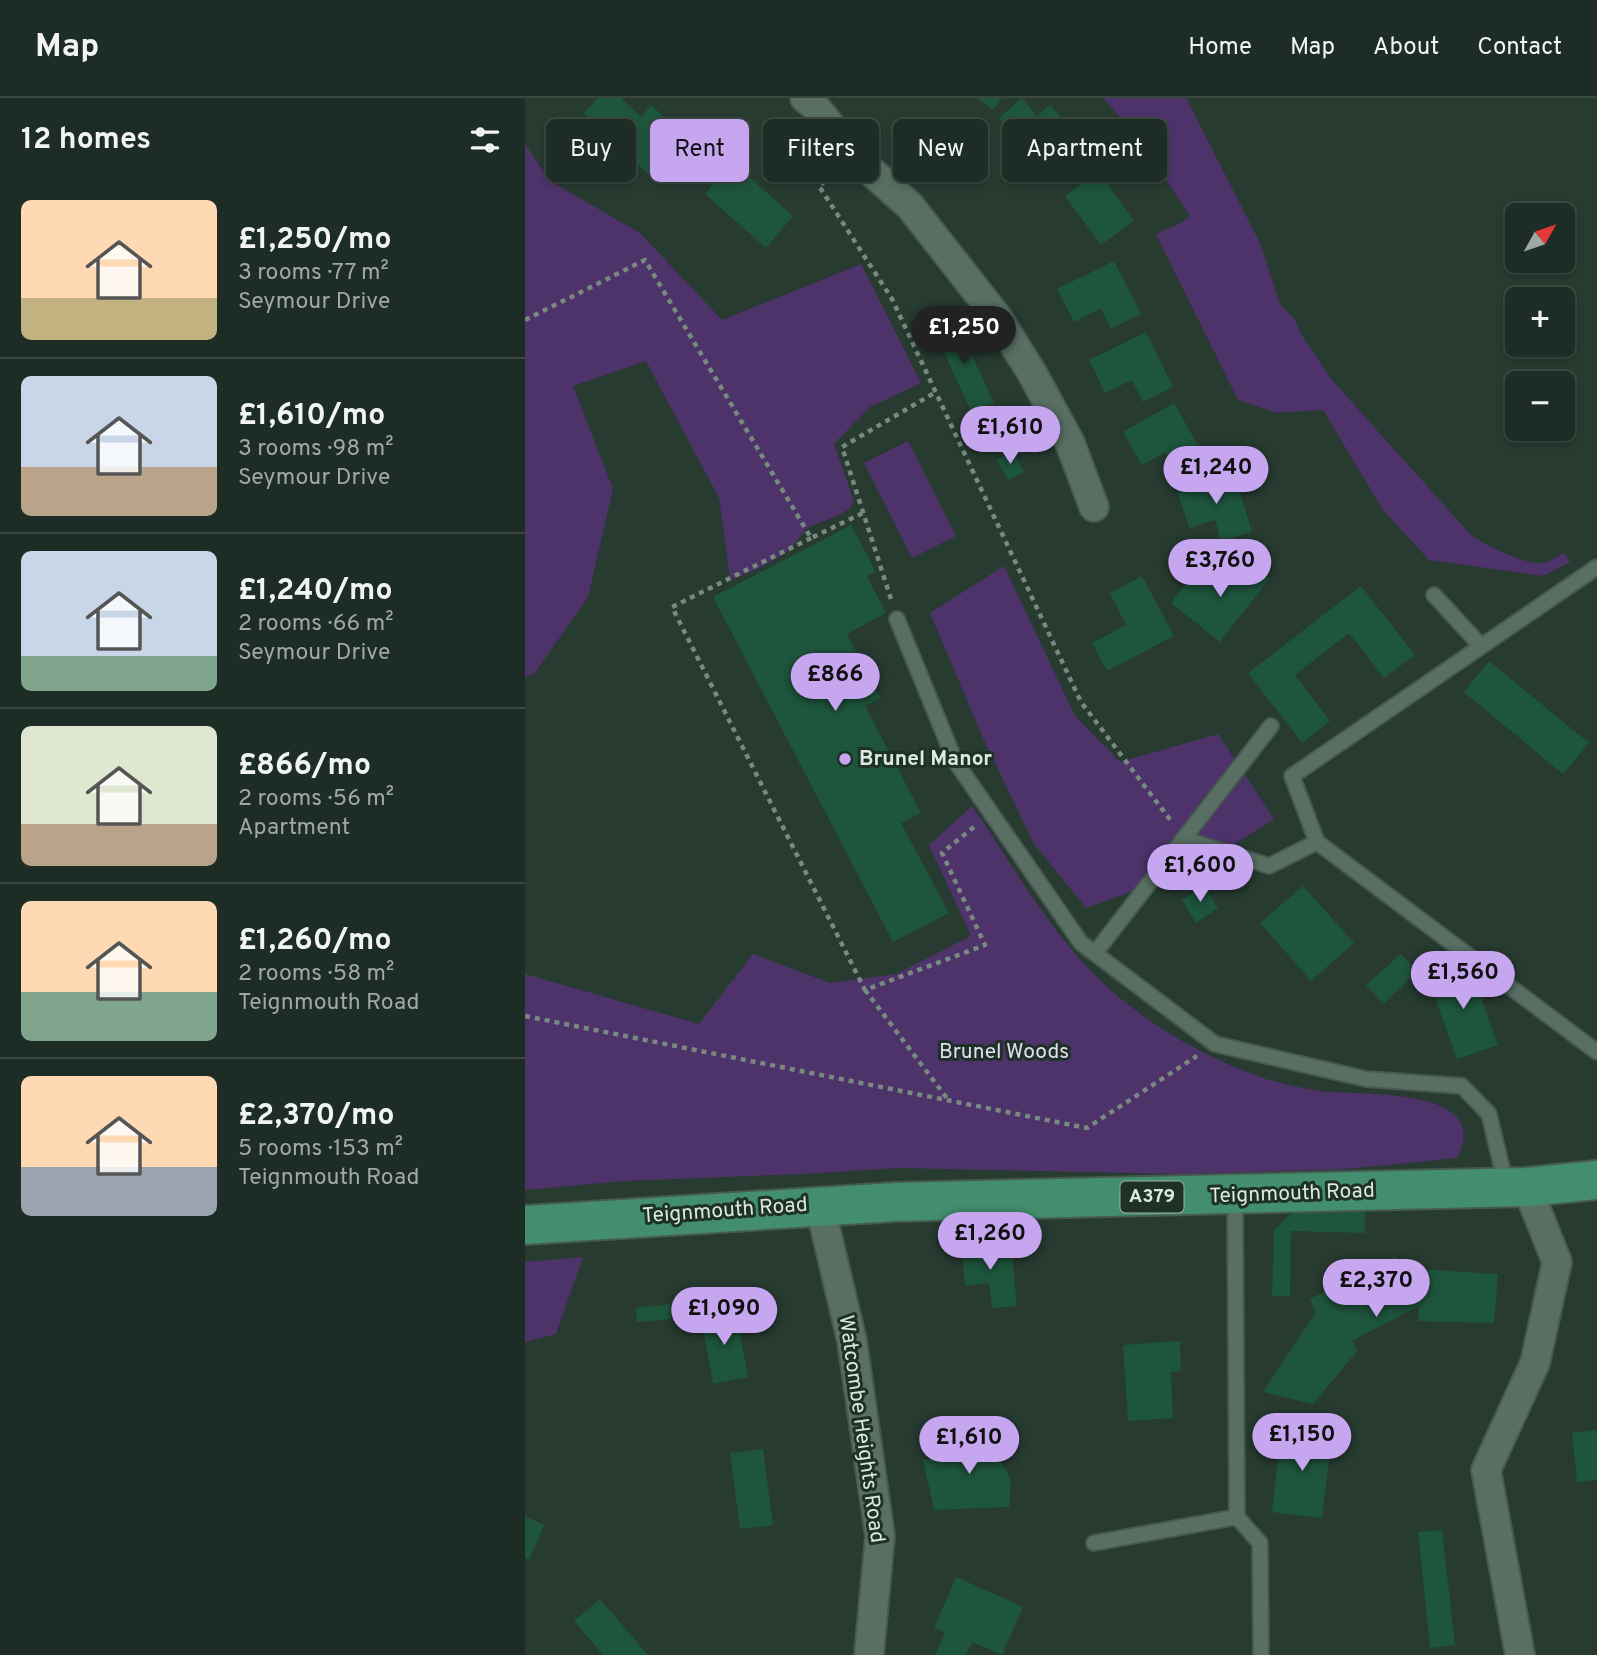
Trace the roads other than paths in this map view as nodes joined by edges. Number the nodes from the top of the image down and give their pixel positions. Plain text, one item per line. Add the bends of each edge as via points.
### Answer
1 (805, 98) edge
2 (1094, 507) dead end
3 (1597, 567) edge
4 (1434, 595) dead end
5 (897, 619) road end
6 (1481, 646) junction
7 (1271, 726) dead end
8 (1184, 839) junction
9 (1317, 842) junction
10 (1095, 953) junction
11 (1597, 1052) edge
12 (1597, 1180) edge
13 (1517, 1187) junction
14 (1235, 1196) junction
15 (820, 1206) junction
16 (525, 1225) edge
17 (1237, 1517) junction
18 (1094, 1543) dead end
19 (869, 1655) edge
20 (1261, 1655) edge
21 (1520, 1655) edge

1 - 2 street via 855,156 911,206 997,317 1070,443
3 - 6 lane
4 - 6 lane
5 - 10 lane via 955,761 1081,943
6 - 9 lane via 1292,776
7 - 8 lane
8 - 9 lane via 1269,866
8 - 10 lane
9 - 11 lane
10 - 13 lane via 1215,1044 1366,1079 1462,1086 1489,1114
12 - 13 main road, Teignmouth Road / A379
13 - 14 main road, Teignmouth Road / A379
13 - 21 street via 1557,1262 1535,1363 1486,1470
14 - 15 main road, Teignmouth Road / A379
14 - 17 lane
15 - 16 main road, Teignmouth Road / A379
15 - 19 street, Watcombe Heights Road via 852,1341 880,1536
17 - 18 lane
17 - 20 lane via 1260,1544

